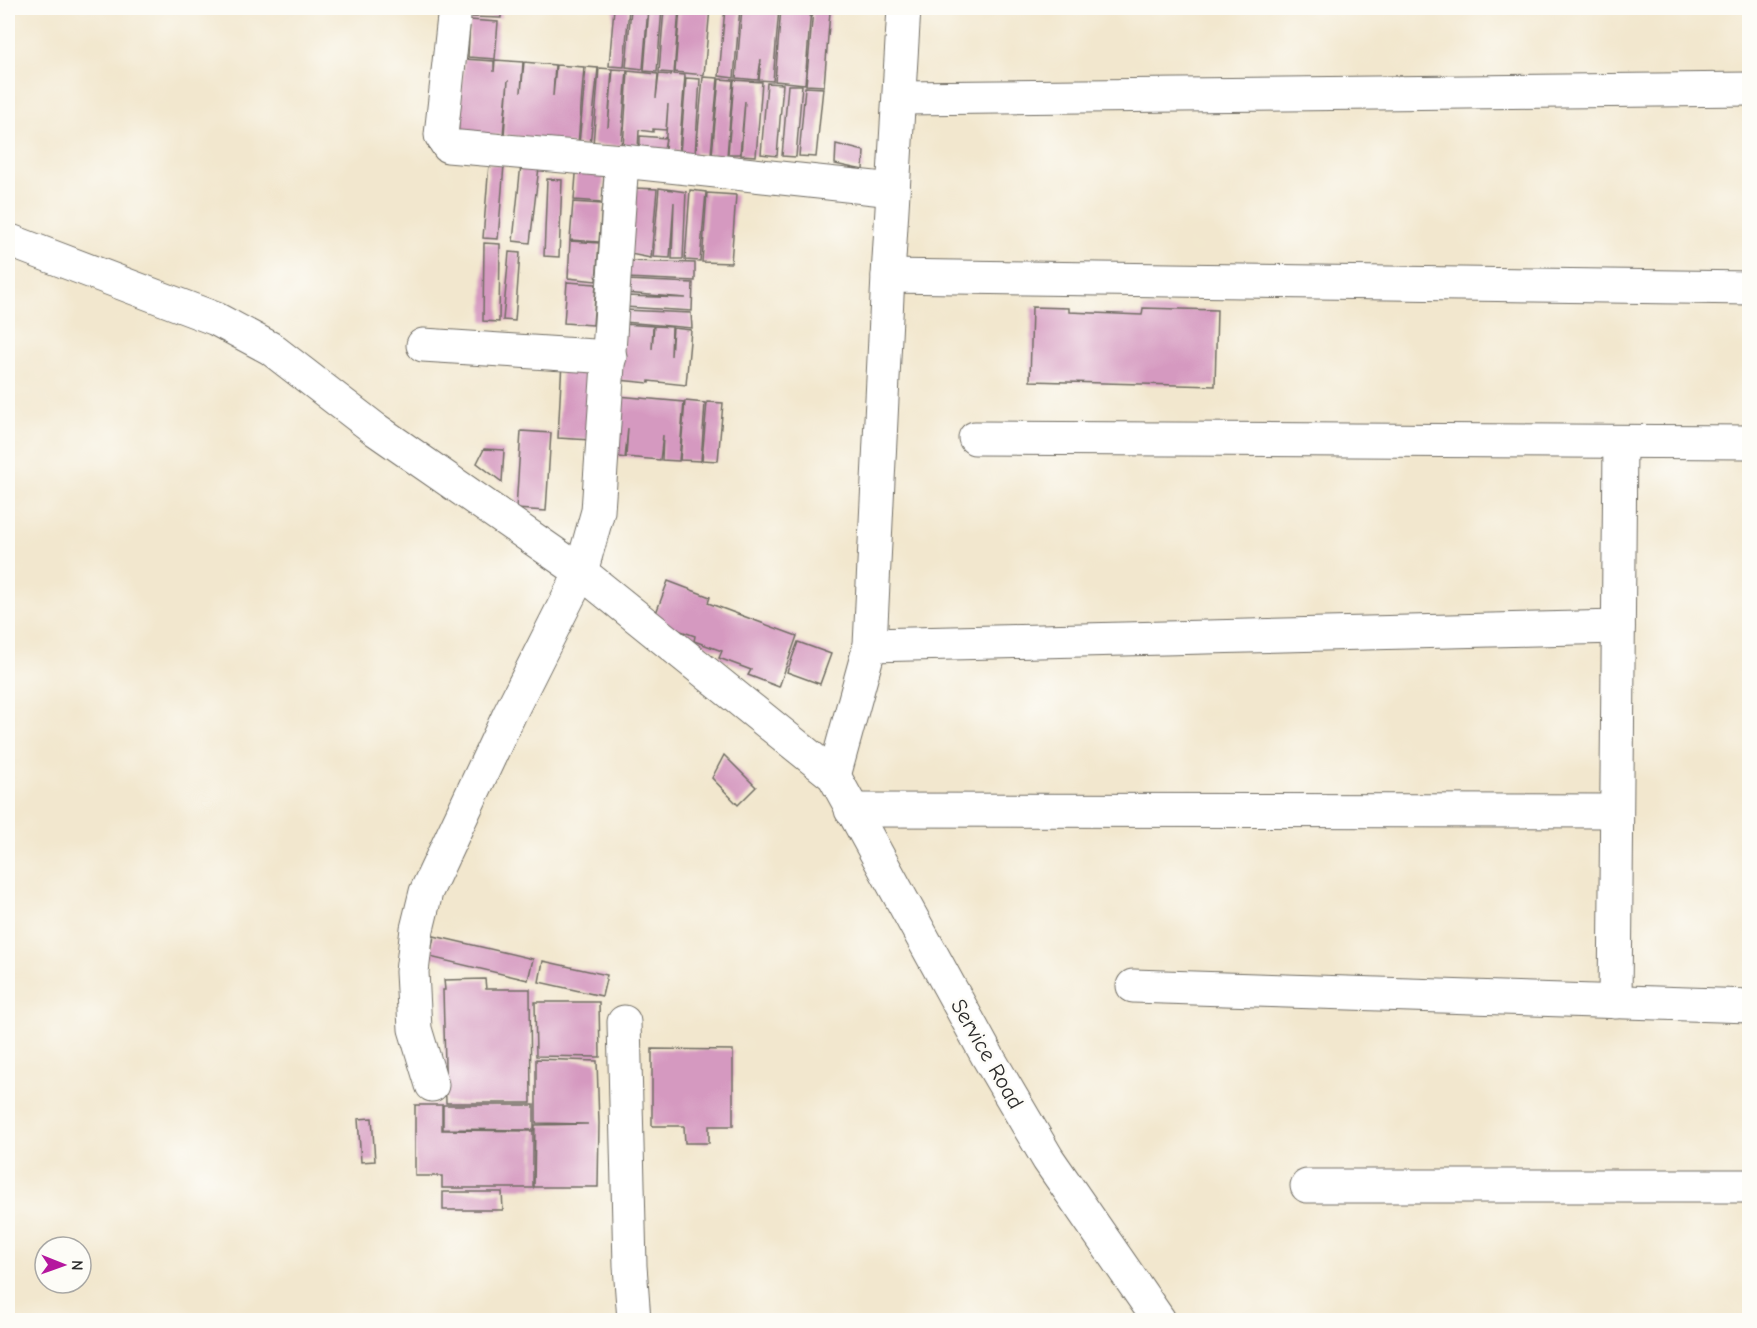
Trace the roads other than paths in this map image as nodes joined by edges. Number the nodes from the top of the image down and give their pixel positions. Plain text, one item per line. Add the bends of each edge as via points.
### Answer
1 (455, 8) edge
2 (904, 8) edge
3 (1749, 89) edge
4 (900, 98) junction
5 (622, 161) junction
6 (893, 190) junction
7 (8, 240) edge
8 (888, 276) junction
9 (1749, 288) edge
10 (423, 345) dead end
11 (610, 357) junction
12 (975, 438) dead end
13 (1620, 442) junction
14 (1749, 442) edge
15 (581, 572) junction
16 (1618, 627) junction
17 (870, 645) junction
18 (834, 776) junction
19 (851, 810) junction
20 (1616, 811) junction
21 (1133, 986) dead end
22 (1615, 1002) junction
23 (1749, 1006) edge
24 (624, 1022) dead end
25 (432, 1085) dead end
26 (1307, 1186) dead end
27 (1749, 1186) edge
28 (634, 1320) edge
29 (1159, 1320) edge

1 - 5 street via 441,135 448,146
2 - 4 street
3 - 4 street
4 - 6 street
5 - 6 street
5 - 11 street
6 - 8 street
7 - 15 street via 216,319 270,348 375,429
8 - 9 street
8 - 17 street
10 - 11 street
11 - 15 street via 598,511
12 - 13 street
13 - 14 street
13 - 16 street
15 - 18 street
15 - 25 street via 426,892 412,972 415,1029
16 - 17 street
16 - 20 street
17 - 18 street
18 - 19 street, Service Road
19 - 20 street
19 - 29 street, Service Road via 1048,1159
20 - 22 street
21 - 22 street
22 - 23 street
24 - 28 street
26 - 27 street

